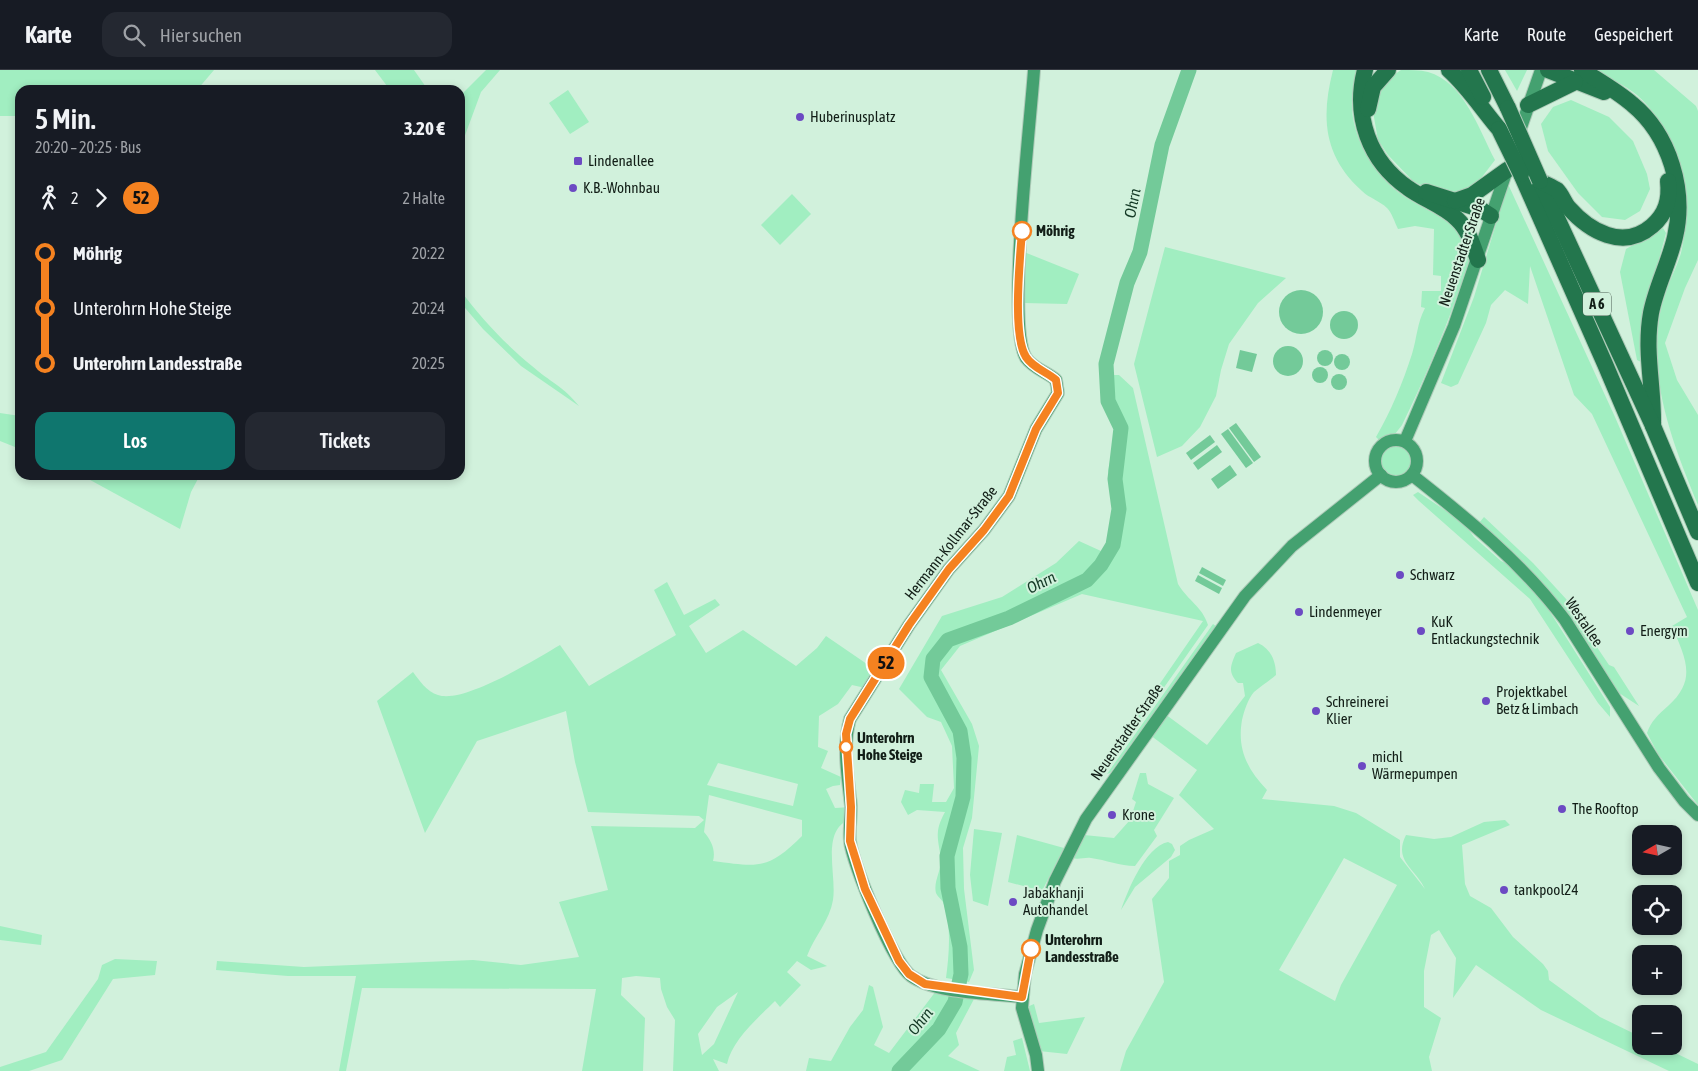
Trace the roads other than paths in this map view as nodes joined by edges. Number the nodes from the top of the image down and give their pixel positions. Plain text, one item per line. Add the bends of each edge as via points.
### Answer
1 (1034, 70) edge
2 (1365, 70) edge
3 (1388, 70) edge
4 (1449, 70) edge
5 (1469, 70) edge
6 (1489, 70) edge
7 (1540, 70) edge
8 (1548, 70) edge
9 (1579, 76) edge
10 (1528, 105) junction
11 (1499, 129) junction
12 (1514, 172) junction
13 (1540, 181) junction
14 (1455, 201) junction
15 (1457, 218) junction
16 (1491, 218) junction
17 (1478, 260) junction
18 (1653, 426) junction
19 (1405, 441) junction
20 (1381, 475) junction
21 (1412, 475) junction
22 (1698, 532) edge
23 (1698, 583) edge
24 (1698, 815) edge
25 (1022, 997) junction
26 (1038, 1071) edge

1 - 25 main road, Hermann-Kollmar-Straße via 1022,231 1021,336 1026,357 1056,380 1058,393 1036,429 1009,496 949,569 909,625 850,719 846,734 850,841 865,889 899,961 909,974 925,984
2 - 15 highway via 1361,110 1371,148 1396,179
3 - 14 highway via 1379,78 1369,97 1367,112 1376,145 1387,161 1413,184 1426,192
4 - 11 highway
5 - 11 highway, A 6
6 - 13 highway, A 6, bridge
7 - 10 main road, Neuenstadter Straße
8 - 9 highway
9 - 10 highway
9 - 13 highway via 1615,98 1642,122 1655,140 1664,160 1670,193 1668,203 1658,220 1646,230 1612,237 1589,226 1566,205 1557,190
9 - 18 highway via 1633,104 1648,119 1670,158 1677,186 1680,213 1675,239 1656,295 1648,334
10 - 12 main road, Neuenstadter Straße
11 - 12 highway, A 6, bridge
12 - 14 highway
12 - 16 main road, Neuenstadter Straße
12 - 23 highway, A 6
13 - 18 highway, A 6
14 - 16 highway
15 - 16 highway
15 - 17 highway via 1470,238
16 - 17 main road, Neuenstadter Straße
17 - 19 main road, Neuenstadter Straße via 1435,374
18 - 22 highway, A 6
19 - 20 main road via 1390,440 1378,450 1375,465
19 - 21 main road via 1417,456
20 - 21 main road via 1395,482
20 - 25 main road, Neuenstadter Straße via 1292,546 1266,572 1121,767 1070,846 1031,949
21 - 24 main road, Westallee via 1471,522 1550,600 1659,768
25 - 26 main road, Neuenstadter Straße

